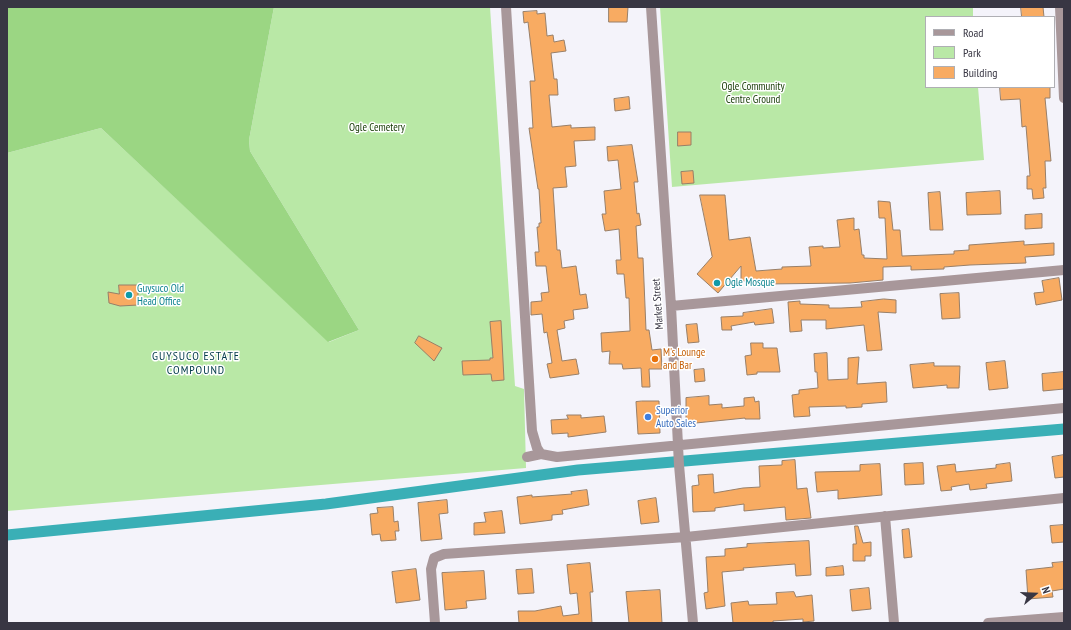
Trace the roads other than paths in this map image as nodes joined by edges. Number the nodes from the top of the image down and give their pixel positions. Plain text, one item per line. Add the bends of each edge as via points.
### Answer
1 (506, 7) edge
2 (651, 7) edge
3 (1060, 7) edge
4 (1064, 98) edge
5 (1064, 270) edge
6 (671, 306) junction
7 (1064, 408) edge
8 (678, 449) junction
9 (541, 454) junction
10 (527, 457) dead end
11 (1064, 498) edge
12 (885, 516) junction
13 (686, 537) junction
14 (1064, 616) edge
15 (435, 623) edge
16 (692, 623) edge
17 (894, 623) edge
18 (988, 623) edge

1 - 9 street via 532,431
2 - 6 street, Market Street
3 - 4 street
5 - 6 street
6 - 8 street, Market Street
7 - 8 street
8 - 9 street via 557,457
8 - 13 street, Market Street
9 - 10 street
11 - 12 street
12 - 13 street
12 - 17 street
13 - 15 street via 444,554 434,558 431,569
13 - 16 street, Market Street
14 - 18 street

